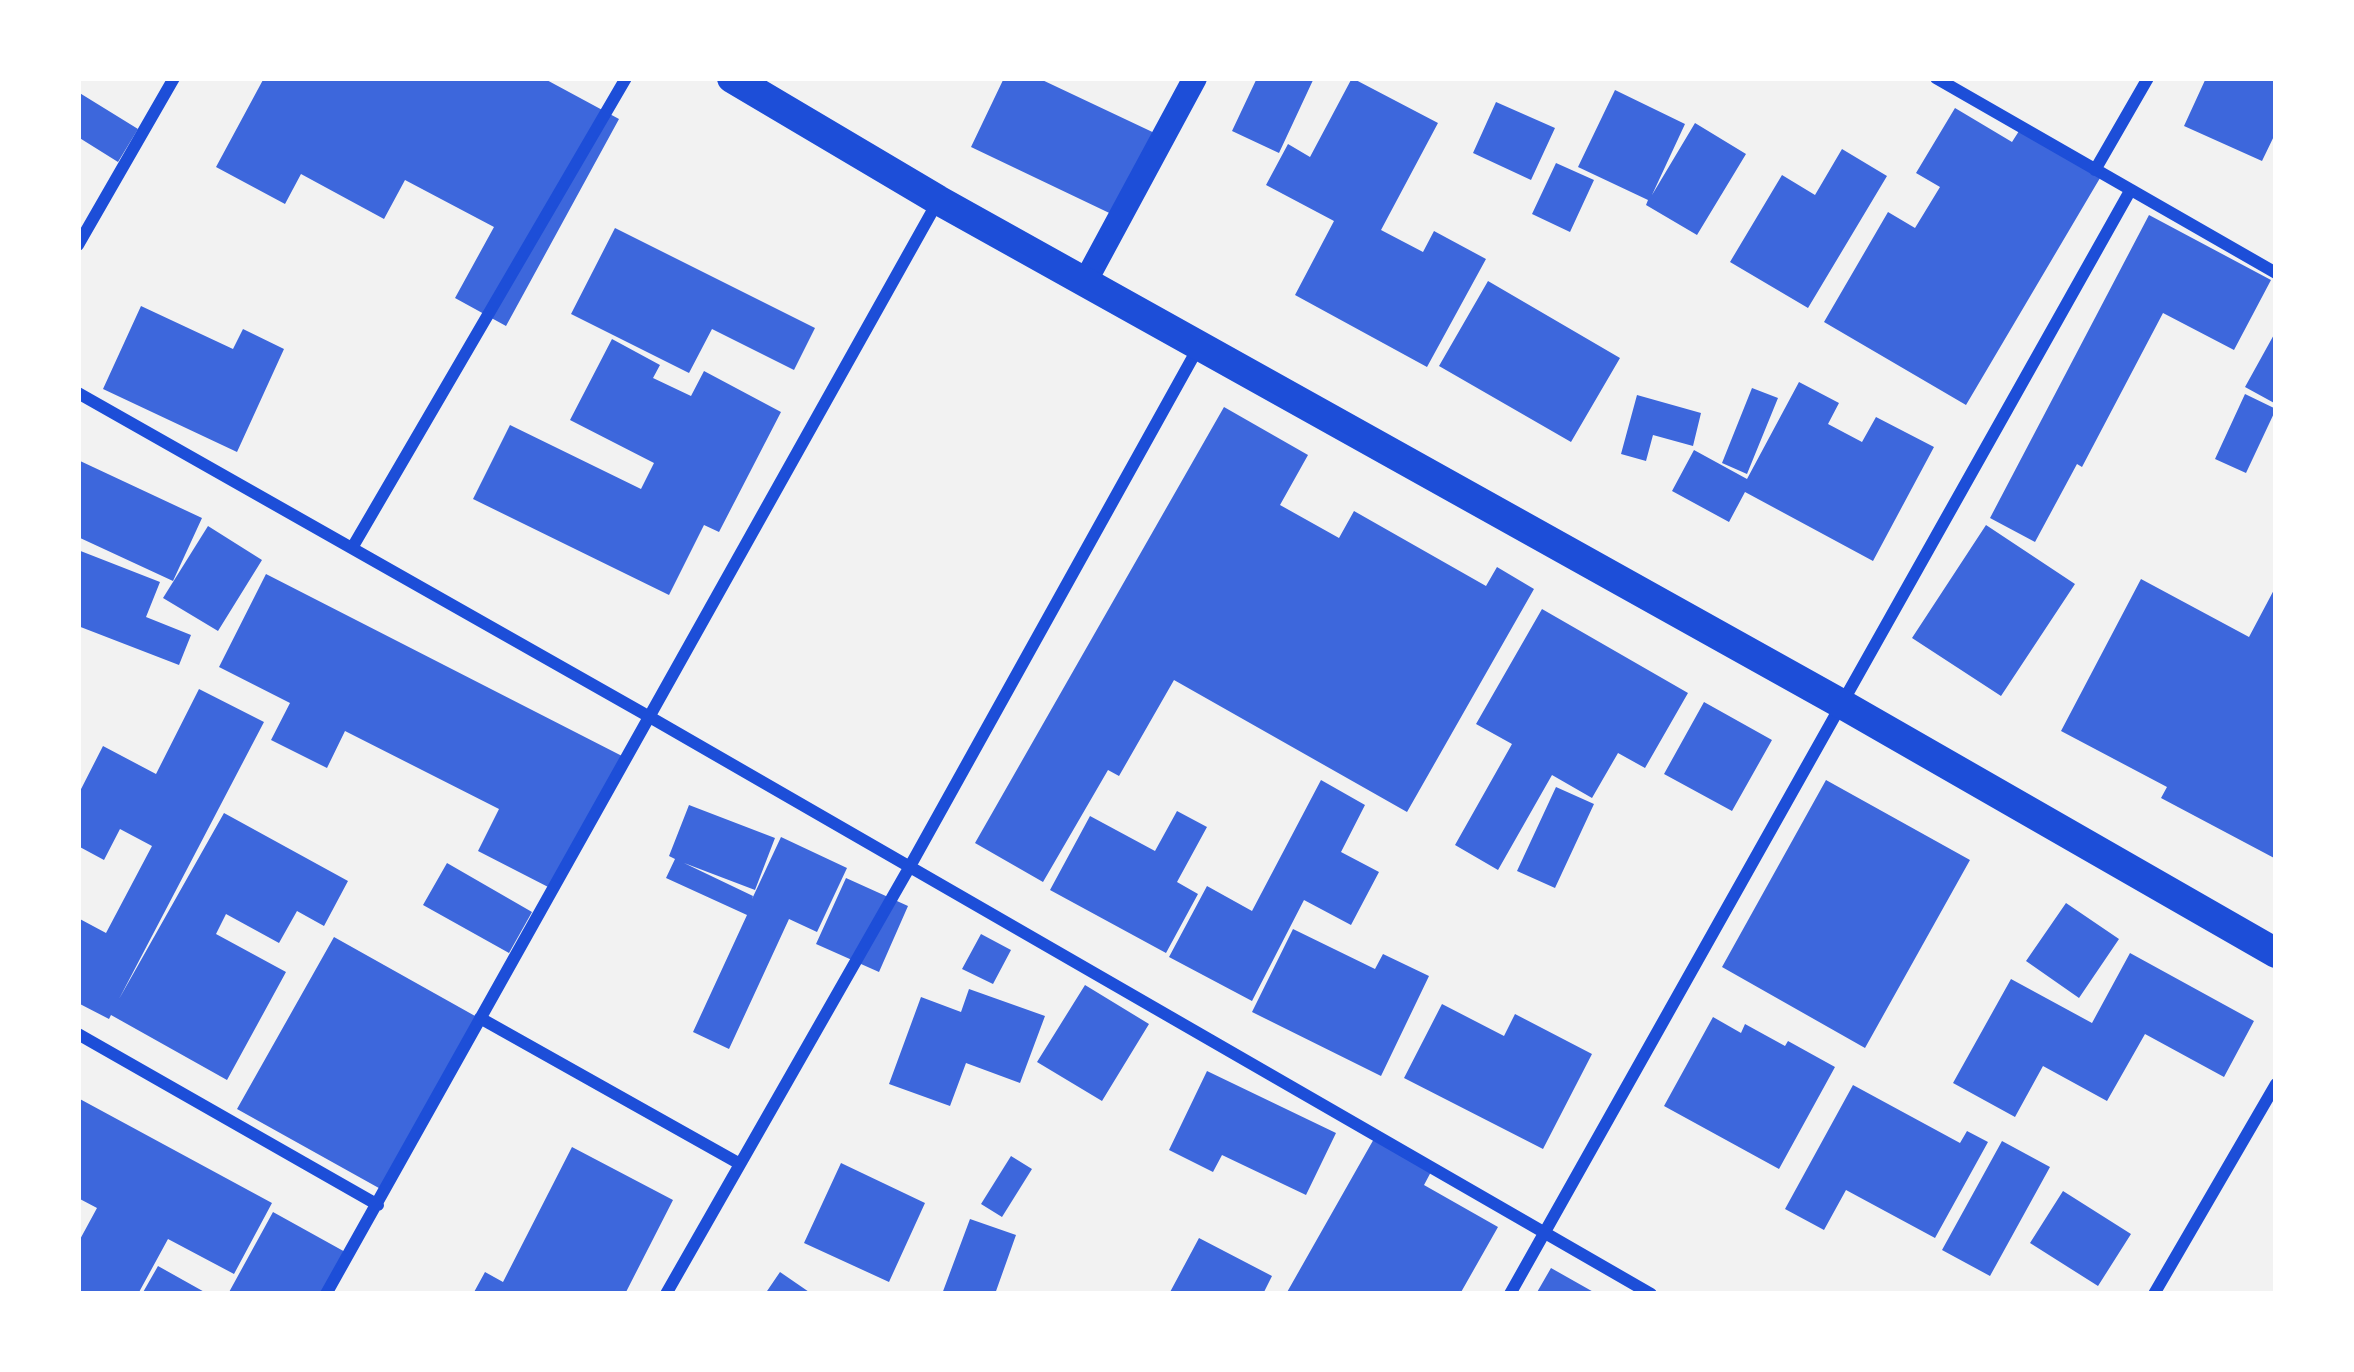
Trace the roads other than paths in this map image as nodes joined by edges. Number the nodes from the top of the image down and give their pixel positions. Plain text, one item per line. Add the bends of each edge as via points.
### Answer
1 (174, 78) edge
2 (626, 78) edge
3 (732, 78) edge
4 (1195, 78) edge
5 (1936, 78) edge
6 (2148, 78) edge
7 (2095, 170) junction
8 (2130, 191) junction
9 (938, 200) junction
10 (78, 244) edge
11 (2276, 274) edge
12 (1085, 283) junction
13 (1199, 345) junction
14 (78, 392) edge
15 (352, 548) junction
16 (1840, 703) junction
17 (648, 716) junction
18 (909, 868) junction
19 (2276, 953) edge
20 (480, 1018) junction
21 (78, 1034) edge
22 (2276, 1084) edge
23 (740, 1164) junction
24 (378, 1205) junction
25 (1545, 1234) junction
26 (326, 1294) edge
27 (666, 1294) edge
28 (1510, 1294) edge
29 (1652, 1294) edge
30 (2154, 1294) edge

1 - 10 street
2 - 15 street
3 - 9 main road
4 - 12 main road
5 - 7 street
6 - 7 street
7 - 8 street
8 - 11 street
8 - 16 street
9 - 12 main road
9 - 17 street
12 - 13 main road
13 - 16 main road
13 - 18 street
14 - 15 street
15 - 17 street
16 - 19 main road
16 - 25 street
17 - 18 street
17 - 20 street
18 - 23 street
18 - 25 street
20 - 23 street
20 - 24 street
21 - 24 street
22 - 30 street
23 - 27 street
24 - 26 street
25 - 28 street
25 - 29 street

